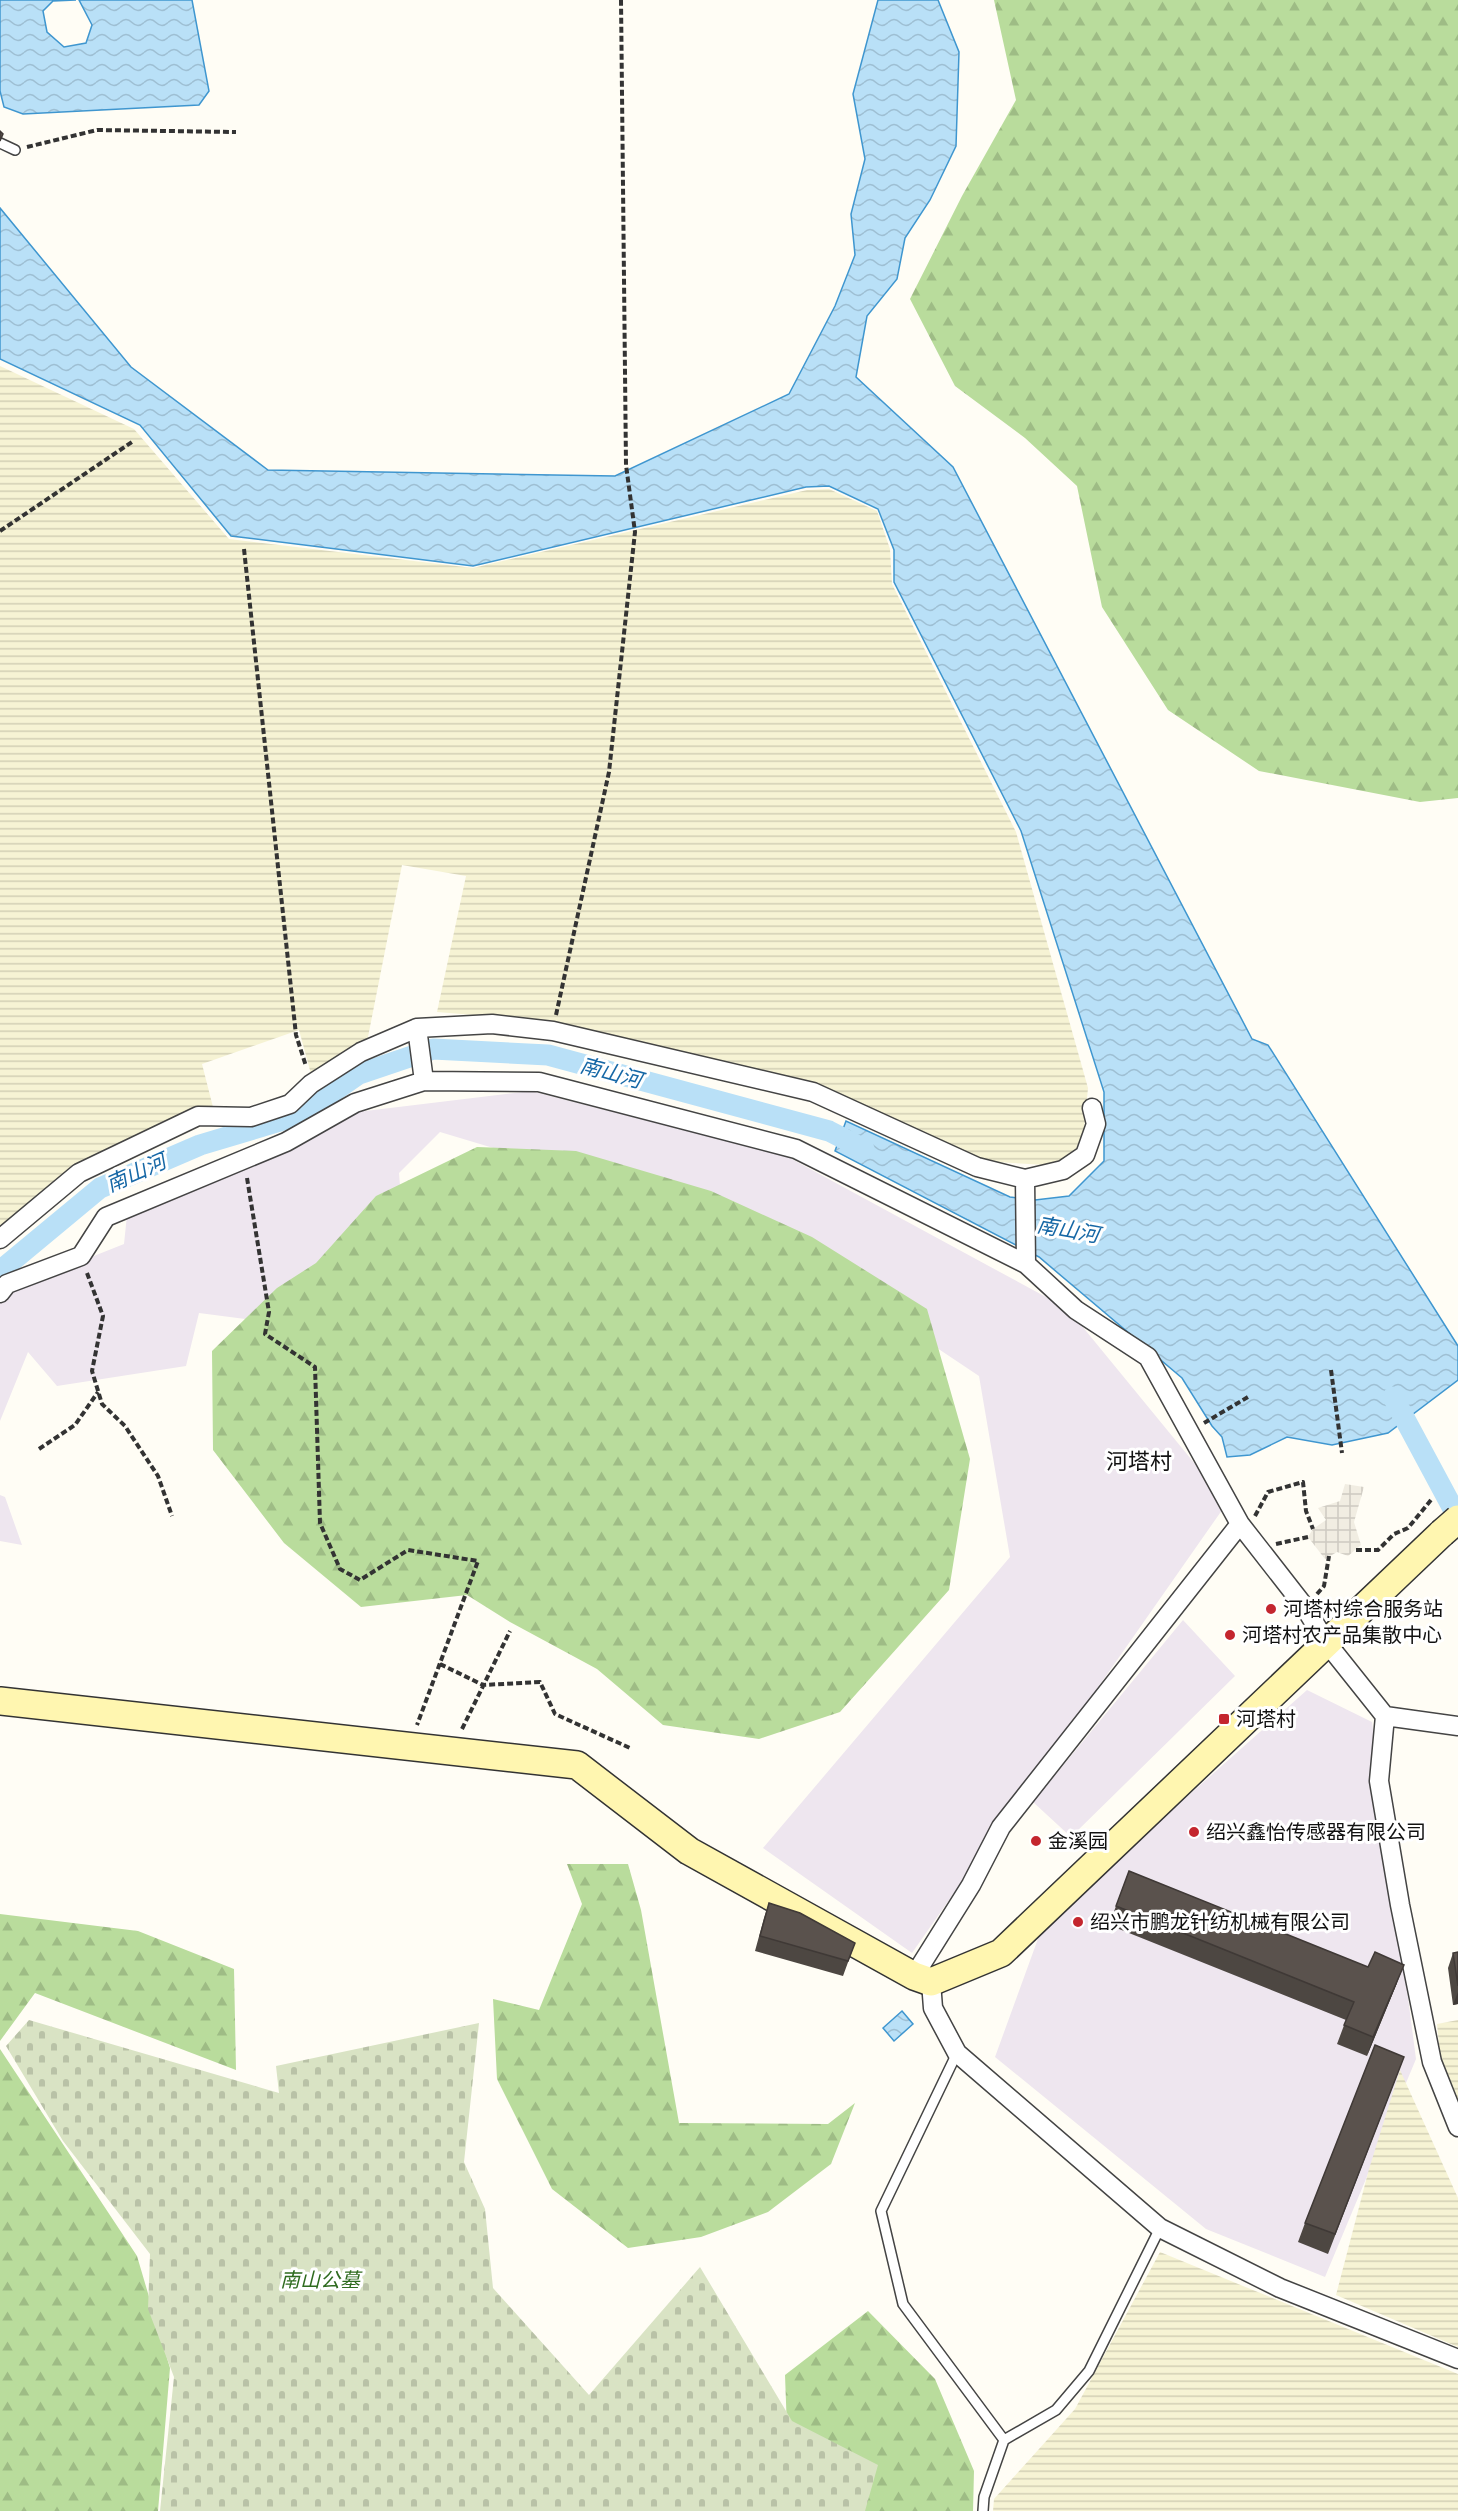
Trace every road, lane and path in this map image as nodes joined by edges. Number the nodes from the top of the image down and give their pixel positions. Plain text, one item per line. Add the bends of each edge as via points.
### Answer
1 (621, 0) edge
2 (236, 132) dead end
3 (0, 143) edge
4 (15, 150) joint
5 (132, 442) dead end
6 (0, 531) edge
7 (244, 549) dead end
8 (417, 1028) junction
9 (553, 1031) junction
10 (424, 1081) junction
11 (311, 1084) junction
12 (1092, 1107) dead end
13 (244, 1160) junction
14 (1025, 1179) junction
15 (0, 1239) edge
16 (81, 1256) junction
17 (1026, 1264) junction
18 (2, 1283) edge
19 (1331, 1370) dead end
20 (98, 1391) junction
21 (1248, 1397) dead end
22 (1191, 1431) junction
23 (39, 1449) dead end
24 (1342, 1454) dead end
25 (1431, 1500) dead end
26 (172, 1516) dead end
27 (1450, 1526) edge
28 (1313, 1528) dead end
29 (1248, 1534) junction
30 (1308, 1537) dead end
31 (1356, 1550) dead end
32 (1329, 1556) dead end
33 (1304, 1606) junction
34 (510, 1631) dead end
35 (1326, 1642) junction
36 (440, 1664) junction
37 (483, 1685) junction
38 (0, 1701) edge
39 (1385, 1716) junction
40 (1458, 1726) edge
41 (409, 1746) junction
42 (630, 1748) dead end
43 (451, 1751) junction
44 (922, 1979) junction
45 (957, 2053) junction
46 (1458, 2127) edge
47 (1160, 2228) junction
48 (1458, 2359) edge
49 (1004, 2440) junction
50 (983, 2511) edge

1 - 9 path via 626,465 635,532 609,772
2 - 4 path via 97,130
3 - 4 lane
5 - 6 path
7 - 11 path via 296,1035
8 - 9 street via 492,1024
8 - 10 street
8 - 11 street via 361,1052
9 - 14 street via 813,1092 977,1167
10 - 13 street via 355,1103 286,1142
10 - 17 street via 539,1082 796,1149
11 - 15 street via 290,1104 251,1117 198,1116 79,1173
12 - 14 street via 1096,1124 1085,1155 1064,1170
13 - 16 street via 106,1217
13 - 36 path via 269,1312 265,1334 315,1368 320,1523 340,1569 360,1580 408,1550 478,1561
14 - 17 street
16 - 18 street
16 - 20 path via 102,1316 92,1371
17 - 22 street via 1076,1310 1148,1357
19 - 24 path
20 - 23 path via 75,1425
20 - 26 path via 102,1404 125,1426 158,1476
21 - 22 path
22 - 29 street
25 - 31 path via 1408,1528 1394,1534 1377,1550
27 - 35 street
28 - 29 path via 1306,1511 1303,1482 1268,1492
29 - 30 path
29 - 33 street
29 - 44 street via 1001,1827
32 - 33 path via 1324,1586
33 - 35 street
34 - 37 path
35 - 39 street
35 - 44 street via 1001,1953
36 - 37 path
36 - 41 path
37 - 42 path via 540,1682 555,1714
37 - 43 path
38 - 41 street
39 - 40 street
39 - 46 street via 1379,1781 1400,1905 1432,2062
41 - 43 street
43 - 44 street via 577,1765 689,1851
44 - 45 street
45 - 47 street
45 - 49 lane via 881,2211 903,2304
47 - 48 street via 1280,2288
47 - 49 lane via 1089,2371 1056,2410
49 - 50 lane via 984,2497

